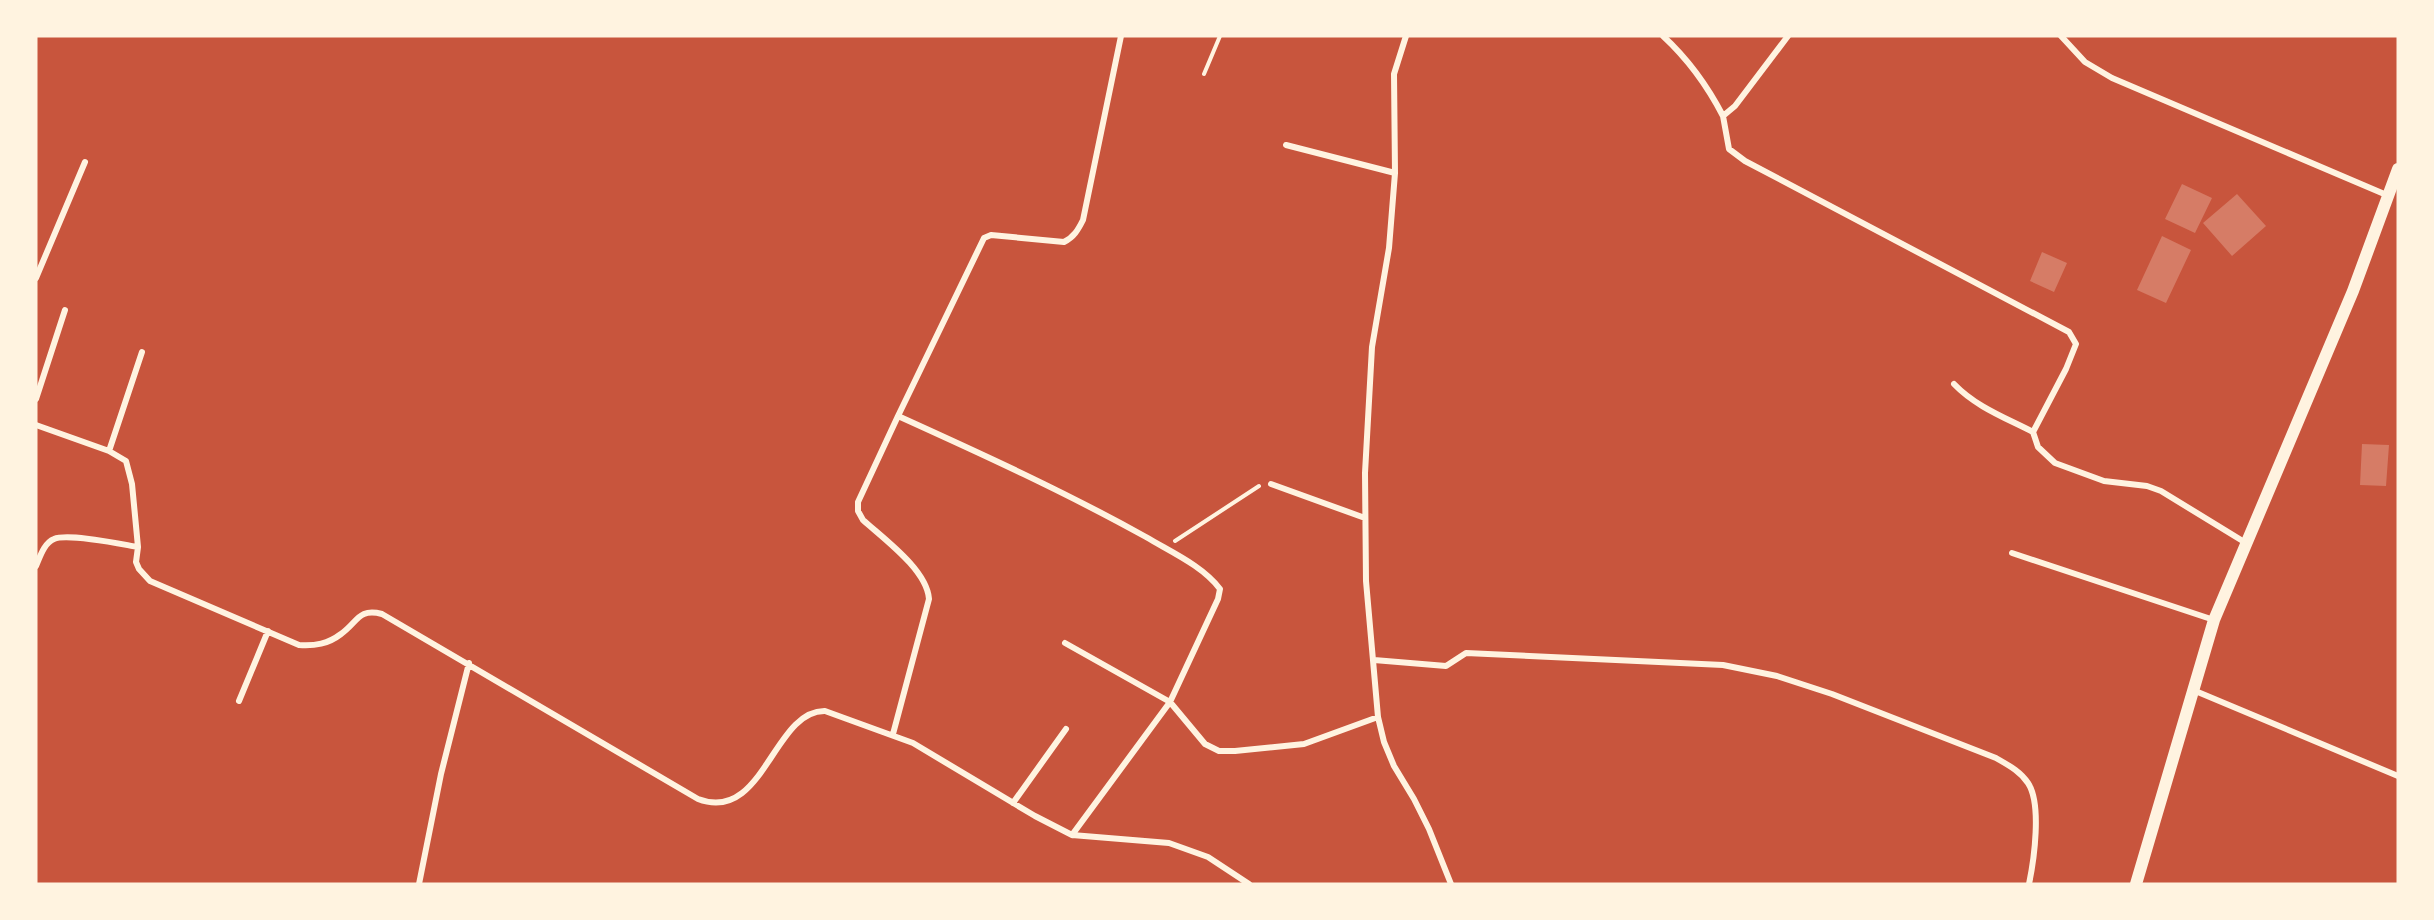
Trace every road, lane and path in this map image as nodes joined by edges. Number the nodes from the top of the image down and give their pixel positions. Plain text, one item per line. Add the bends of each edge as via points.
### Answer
1 (1121, 36) edge
2 (1220, 36) edge
3 (1406, 36) edge
4 (1663, 36) edge
5 (1788, 36) edge
6 (2061, 36) edge
7 (1204, 74) dead end
8 (1722, 116) junction
9 (1286, 145) dead end
10 (85, 162) dead end
11 (2398, 170) edge
12 (1395, 173) junction
13 (2390, 196) junction
14 (36, 278) edge
15 (65, 310) dead end
16 (142, 352) dead end
17 (1954, 384) dead end
18 (36, 399) edge
19 (898, 416) junction
20 (36, 425) edge
21 (2033, 432) junction
22 (109, 451) junction
23 (1271, 484) joint
24 (1365, 518) junction
25 (2247, 543) junction
26 (138, 547) junction
27 (1165, 548) junction
28 (2012, 553) dead end
29 (36, 566) edge
30 (2214, 620) junction
31 (268, 631) junction
32 (1065, 643) dead end
33 (1374, 660) junction
34 (469, 663) junction
35 (2193, 690) junction
36 (239, 701) dead end
37 (1170, 702) junction
38 (1378, 717) junction
39 (1066, 729) dead end
40 (893, 734) junction
41 (2398, 776) edge
42 (1013, 803) junction
43 (1072, 835) junction
44 (419, 884) edge
45 (1249, 884) edge
46 (1451, 884) edge
47 (2029, 884) edge
48 (2136, 884) edge

1 - 19 street via 1083,220 1073,238 1064,242 991,235 984,238
2 - 7 path
3 - 12 street via 1394,74
4 - 8 street via 1706,84
5 - 8 street via 1735,106
6 - 13 street via 2085,62 2112,78
8 - 21 street via 1729,149 1745,161 2073,336 2076,344 2066,369
9 - 12 street
10 - 14 street
11 - 13 main road
12 - 24 street via 1389,248 1371,347
13 - 25 main road
15 - 18 street
16 - 22 street
17 - 21 street via 1981,406
19 - 27 street via 1033,477
19 - 40 street via 858,502 863,520 920,574 928,589 929,599
20 - 22 street
21 - 25 street via 2038,447 2055,463 2104,481 2161,491
22 - 26 street via 126,461
23 - 24 street
23 - 27 path via 1257,486
24 - 33 street
25 - 30 main road
26 - 29 street via 71,537 54,539 45,546
26 - 31 street via 136,562 150,581
27 - 37 street via 1212,578 1220,589
28 - 30 street
30 - 35 main road
31 - 34 street via 299,645 318,646 371,611
31 - 36 street
32 - 37 street
33 - 38 street
33 - 47 street via 1446,666 1466,652 1723,665 1777,676 1832,694 2015,768 2029,784 2036,801
34 - 40 street via 709,803 718,804 741,794 801,720 815,711 840,715
34 - 44 street
35 - 41 street
35 - 48 main road
37 - 38 street via 1205,744 1219,751 1304,744
37 - 43 street
38 - 46 street via 1394,766 1424,819
39 - 42 street
40 - 42 street
42 - 43 street
43 - 45 street via 1169,843 1208,856

